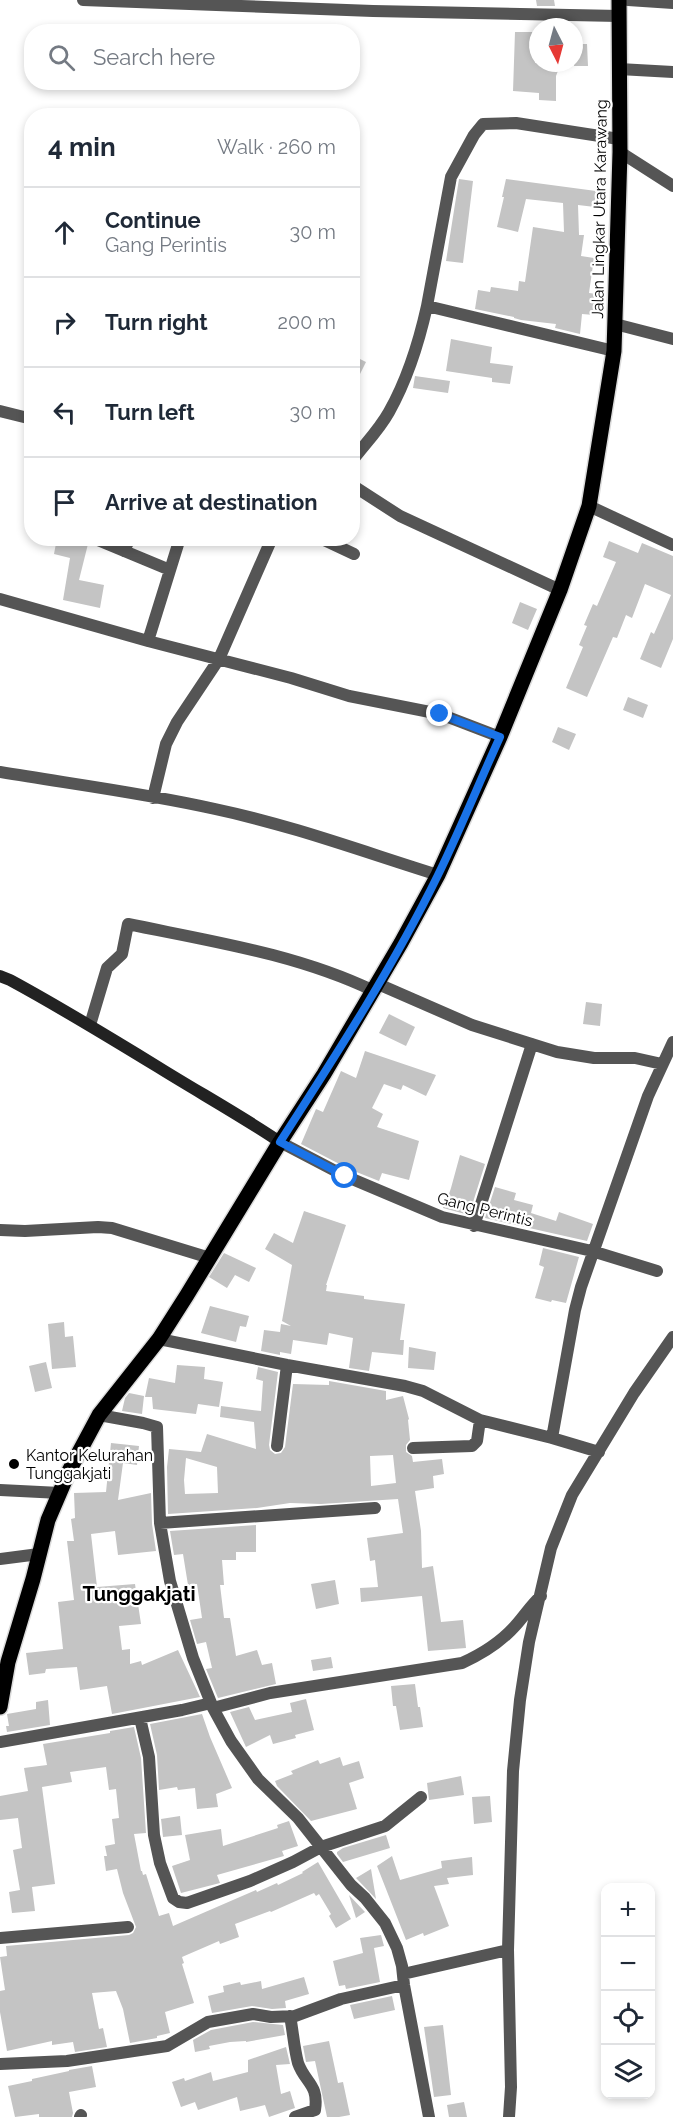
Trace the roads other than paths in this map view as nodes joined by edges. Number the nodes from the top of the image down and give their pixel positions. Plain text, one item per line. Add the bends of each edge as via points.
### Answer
1 (83, 0) edge
2 (619, 0) edge
3 (628, 0) edge
4 (673, 3) edge
5 (619, 16) junction
6 (619, 69) junction
7 (673, 72) edge
8 (620, 145) junction
9 (673, 186) edge
10 (427, 306) junction
11 (615, 324) junction
12 (673, 339) edge
13 (614, 351) junction
14 (0, 411) edge
15 (24, 417) edge
16 (360, 450) edge
17 (360, 490) edge
18 (589, 506) junction
19 (673, 545) edge
20 (112, 546) edge
21 (126, 546) edge
22 (178, 546) edge
23 (268, 546) edge
24 (337, 546) edge
25 (124, 551) junction
26 (354, 554) dead end
27 (170, 570) junction
28 (560, 590) junction
29 (0, 599) edge
30 (148, 641) junction
31 (219, 659) junction
32 (500, 737) junction
33 (0, 771) edge
34 (153, 798) junction
35 (438, 875) junction
36 (0, 976) edge
37 (376, 988) junction
38 (90, 1025) junction
39 (673, 1042) edge
40 (532, 1044) junction
41 (663, 1064) junction
42 (280, 1142) junction
43 (474, 1226) junction
44 (0, 1230) edge
45 (592, 1251) junction
46 (210, 1258) junction
47 (657, 1271) dead end
48 (673, 1337) edge
49 (159, 1339) junction
50 (287, 1365) junction
51 (99, 1415) junction
52 (480, 1420) junction
53 (552, 1437) junction
54 (277, 1446) dead end
55 (413, 1448) dead end
56 (599, 1452) junction
57 (0, 1490) edge
58 (60, 1493) junction
59 (375, 1508) dead end
60 (160, 1523) junction
61 (39, 1554) junction
62 (0, 1559) edge
63 (541, 1596) junction
64 (4, 1662) edge
65 (212, 1705) junction
66 (0, 1707) edge
67 (140, 1718) junction
68 (0, 1742) edge
69 (422, 1797) dead end
70 (321, 1847) junction
71 (128, 1927) dead end
72 (0, 1938) edge
73 (508, 1950) junction
74 (403, 1979) junction
75 (290, 2016) junction
76 (0, 2064) edge
77 (295, 2117) edge
78 (429, 2117) edge
79 (509, 2117) edge

1 - 5 street
2 - 5 main road, Jalan Lingkar Utara Karawang
3 - 4 street
5 - 6 main road, Jalan Lingkar Utara Karawang
6 - 7 street
6 - 8 main road, Jalan Lingkar Utara Karawang
8 - 9 street
8 - 10 street via 516,123 483,124 451,177
8 - 11 main road, Jalan Lingkar Utara Karawang
10 - 13 street
10 - 16 street via 408,370 388,413
11 - 12 street
11 - 13 main road, Jalan Lingkar Utara Karawang
13 - 18 main road, Jalan Lingkar Utara Karawang
14 - 15 street
17 - 28 street via 400,516
18 - 19 street
18 - 28 main road, Jalan Lingkar Utara Karawang
20 - 25 street
21 - 25 street
22 - 27 street
23 - 31 street
24 - 26 street
25 - 27 street
27 - 30 street
28 - 32 main road, Jalan Lingkar Utara Karawang
29 - 30 street
30 - 31 street
31 - 32 street via 349,696 440,714
31 - 34 street via 166,744
32 - 35 main road, Jalan Lingkar Utara Karawang
33 - 34 street
34 - 35 street via 312,834
35 - 37 main road, Jalan Lingkar Utara Karawang
36 - 38 street
37 - 38 street via 233,945 128,924 122,954 107,968
37 - 40 street
37 - 42 main road, Jalan Lingkar Utara Karawang
38 - 42 street
39 - 41 street
40 - 41 street via 574,1056 635,1058
40 - 43 street
41 - 45 street
42 - 43 street, Gang Perintis via 345,1176 441,1217
42 - 46 main road, Jalan Lingkar Utara Karawang
43 - 45 street, Gang Perintis
44 - 46 street via 105,1227
45 - 47 street, Gang Perintis
45 - 53 street via 575,1310
46 - 49 main road, Jalan Lingkar Utara Karawang
48 - 56 street
49 - 50 street
49 - 51 main road, Jalan Lingkar Utara Karawang
50 - 52 street via 423,1391
50 - 54 street
51 - 58 main road, Jalan Lingkar Utara Karawang
51 - 60 street via 157,1427
52 - 53 street
52 - 55 street via 474,1446
53 - 56 street
56 - 63 street via 572,1495 551,1548
57 - 58 street
58 - 61 main road, Jalan Lingkar Utara Karawang
59 - 60 street
60 - 65 street via 170,1581
61 - 62 street
61 - 64 main road, Jalan Lingkar Utara Karawang
63 - 65 street via 504,1636 462,1663
63 - 73 street via 529,1642 513,1772
64 - 66 main road, Jalan Lingkar Utara Karawang
65 - 67 street
65 - 70 street via 231,1742 258,1779
67 - 68 street
67 - 70 street via 149,1757 154,1834 173,1898 187,1903 250,1881
69 - 70 street via 385,1826
70 - 74 street via 385,1923 397,1948
71 - 72 street
73 - 74 street
73 - 79 street
74 - 75 street
74 - 78 street
75 - 76 street via 253,2014 208,2022 167,2046 149,2049 67,2061
75 - 77 street via 298,2064 314,2088 316,2103 315,2110

